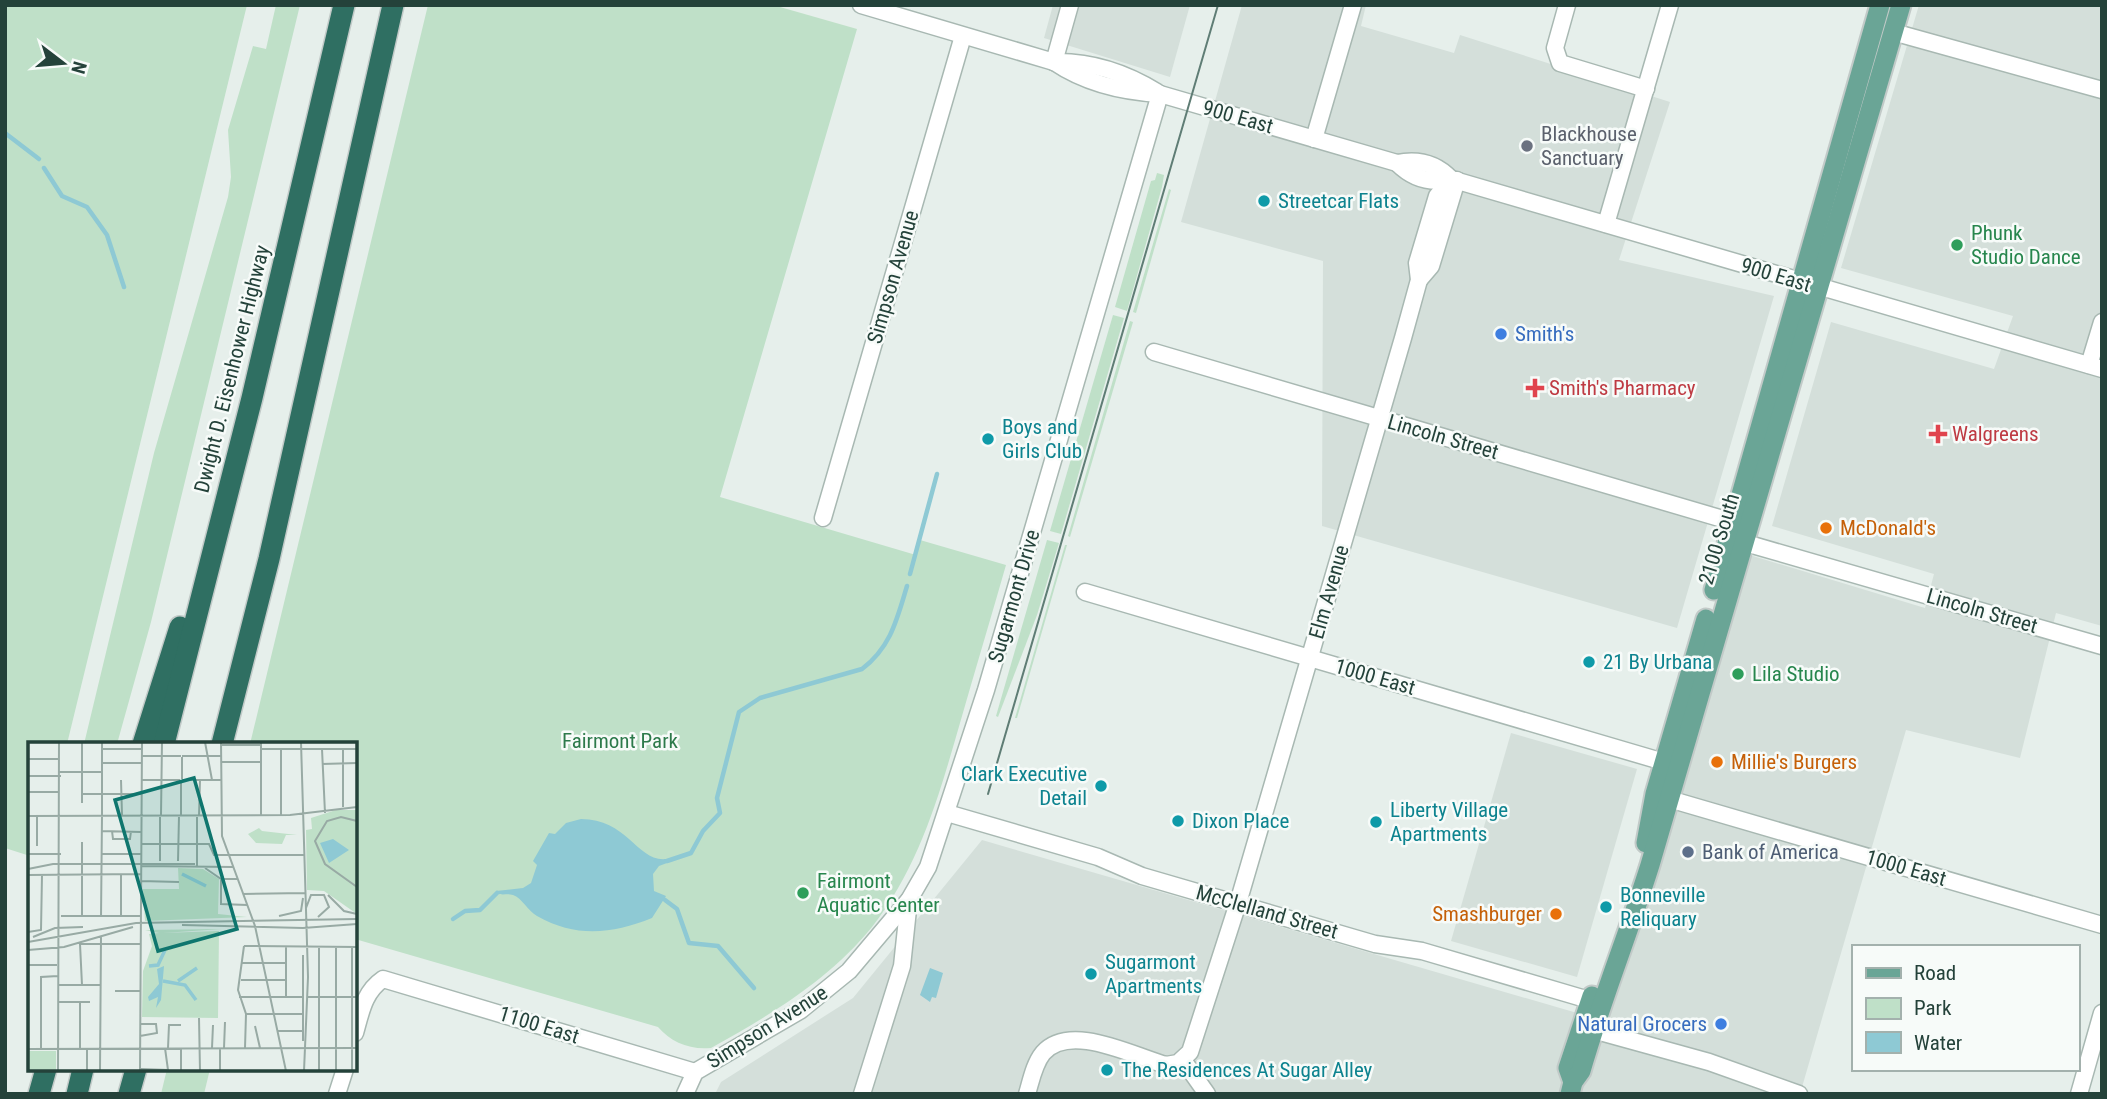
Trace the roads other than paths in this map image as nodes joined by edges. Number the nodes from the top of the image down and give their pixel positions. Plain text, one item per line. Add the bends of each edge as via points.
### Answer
1 (344, 5) edge
2 (393, 5) edge
3 (861, 5) edge
4 (1070, 5) edge
5 (1353, 5) edge
6 (1567, 5) edge
7 (1670, 5) edge
8 (1880, 5) edge
9 (1891, 5) edge
10 (1901, 5) edge
11 (1874, 26) junction
12 (1894, 32) junction
13 (963, 36) junction
14 (1054, 62) junction
15 (1646, 89) junction
16 (2102, 90) edge
17 (1160, 94) junction
18 (1314, 139) junction
19 (1858, 153) junction
20 (1454, 180) junction
21 (1606, 224) junction
22 (1800, 282) junction
23 (1820, 288) junction
24 (2102, 322) edge
25 (1154, 352) dead end
26 (2096, 367) edge
27 (252, 398) junction
28 (1379, 418) junction
29 (823, 518) dead end
30 (1733, 522) junction
31 (1742, 542) junction
32 (1735, 564) junction
33 (1085, 592) dead end
34 (2102, 646) edge
35 (1309, 658) junction
36 (1679, 714) junction
37 (144, 742) edge
38 (165, 742) edge
39 (223, 742) edge
40 (1664, 762) junction
41 (1669, 799) junction
42 (947, 813) junction
43 (909, 900) junction
44 (1238, 903) junction
45 (2102, 925) edge
46 (1589, 1000) junction
47 (2102, 1013) edge
48 (357, 1026) edge
49 (1591, 1039) junction
50 (1183, 1060) junction
51 (45, 1071) edge
52 (83, 1071) edge
53 (136, 1071) edge
54 (344, 1071) edge
55 (695, 1072) junction
56 (1572, 1088) edge
57 (39, 1094) edge
58 (77, 1094) edge
59 (130, 1094) edge
60 (337, 1094) edge
61 (685, 1094) edge
62 (862, 1094) edge
63 (1027, 1094) edge
64 (1207, 1094) edge
65 (1799, 1094) edge
66 (2079, 1094) edge

1 - 27 highway, Dwight D. Eisenhower Highway
2 - 39 highway via 269,559
3 - 13 street, 900 East
4 - 14 street
5 - 18 street
6 - 15 street via 1555,48 1560,63
7 - 15 street
8 - 11 main road, 2100 South
9 - 12 main road via 1888,22
10 - 12 main road, 2100 South
11 - 19 main road via 1880,43 1855,132
11 - 22 main road, 2100 South
12 - 16 street
12 - 19 main road, 2100 South
13 - 14 street, 900 East
13 - 29 street, Simpson Avenue
14 - 17 street, 900 East via 1078,61 1134,78
15 - 21 street
17 - 18 street, 900 East
17 - 42 street, Sugarmont Drive
18 - 20 street, 900 East via 1397,163 1408,174 1435,182
19 - 23 main road, 2100 South
20 - 21 street, 900 East
20 - 28 street, Elm Avenue via 1431,266 1419,280
21 - 22 street, 900 East
22 - 23 street, 900 East
22 - 30 main road, 2100 South
23 - 26 street, 900 East
23 - 31 main road, 2100 South
24 - 26 street
25 - 28 street, Lincoln Street
27 - 37 highway
27 - 38 highway, Dwight D. Eisenhower Highway
28 - 30 street, Lincoln Street
28 - 35 street, Elm Avenue
30 - 32 main road via 1738,530
30 - 36 main road, 2100 South
31 - 32 main road, 2100 South
31 - 34 street, Lincoln Street
32 - 41 main road, 2100 South
33 - 35 street, 1000 East
35 - 40 street, 1000 East
35 - 44 street, Elm Avenue
36 - 40 main road, 2100 South
36 - 41 main road via 1663,790
40 - 46 main road, 2100 South via 1622,935
41 - 45 street, 1000 East
41 - 49 main road, 2100 South via 1628,937 1606,987
42 - 43 street, Sugarmont Drive via 928,867
42 - 44 street, McClelland Street
43 - 55 street, Simpson Avenue via 864,956 818,998
43 - 62 street, Sugarmont Drive via 902,966
44 - 46 street, McClelland Street
44 - 50 street, Elm Avenue
46 - 49 main road
46 - 56 main road, 2100 South via 1568,1068
47 - 66 street
48 - 55 street, 1100 East via 365,999 383,979
49 - 56 main road, 2100 South
49 - 65 street via 1709,1062
50 - 63 street via 1166,1065 1080,1039 1065,1040 1038,1060
50 - 64 street
51 - 57 highway
52 - 58 highway
53 - 59 highway
54 - 60 street
55 - 61 street, Simpson Avenue

